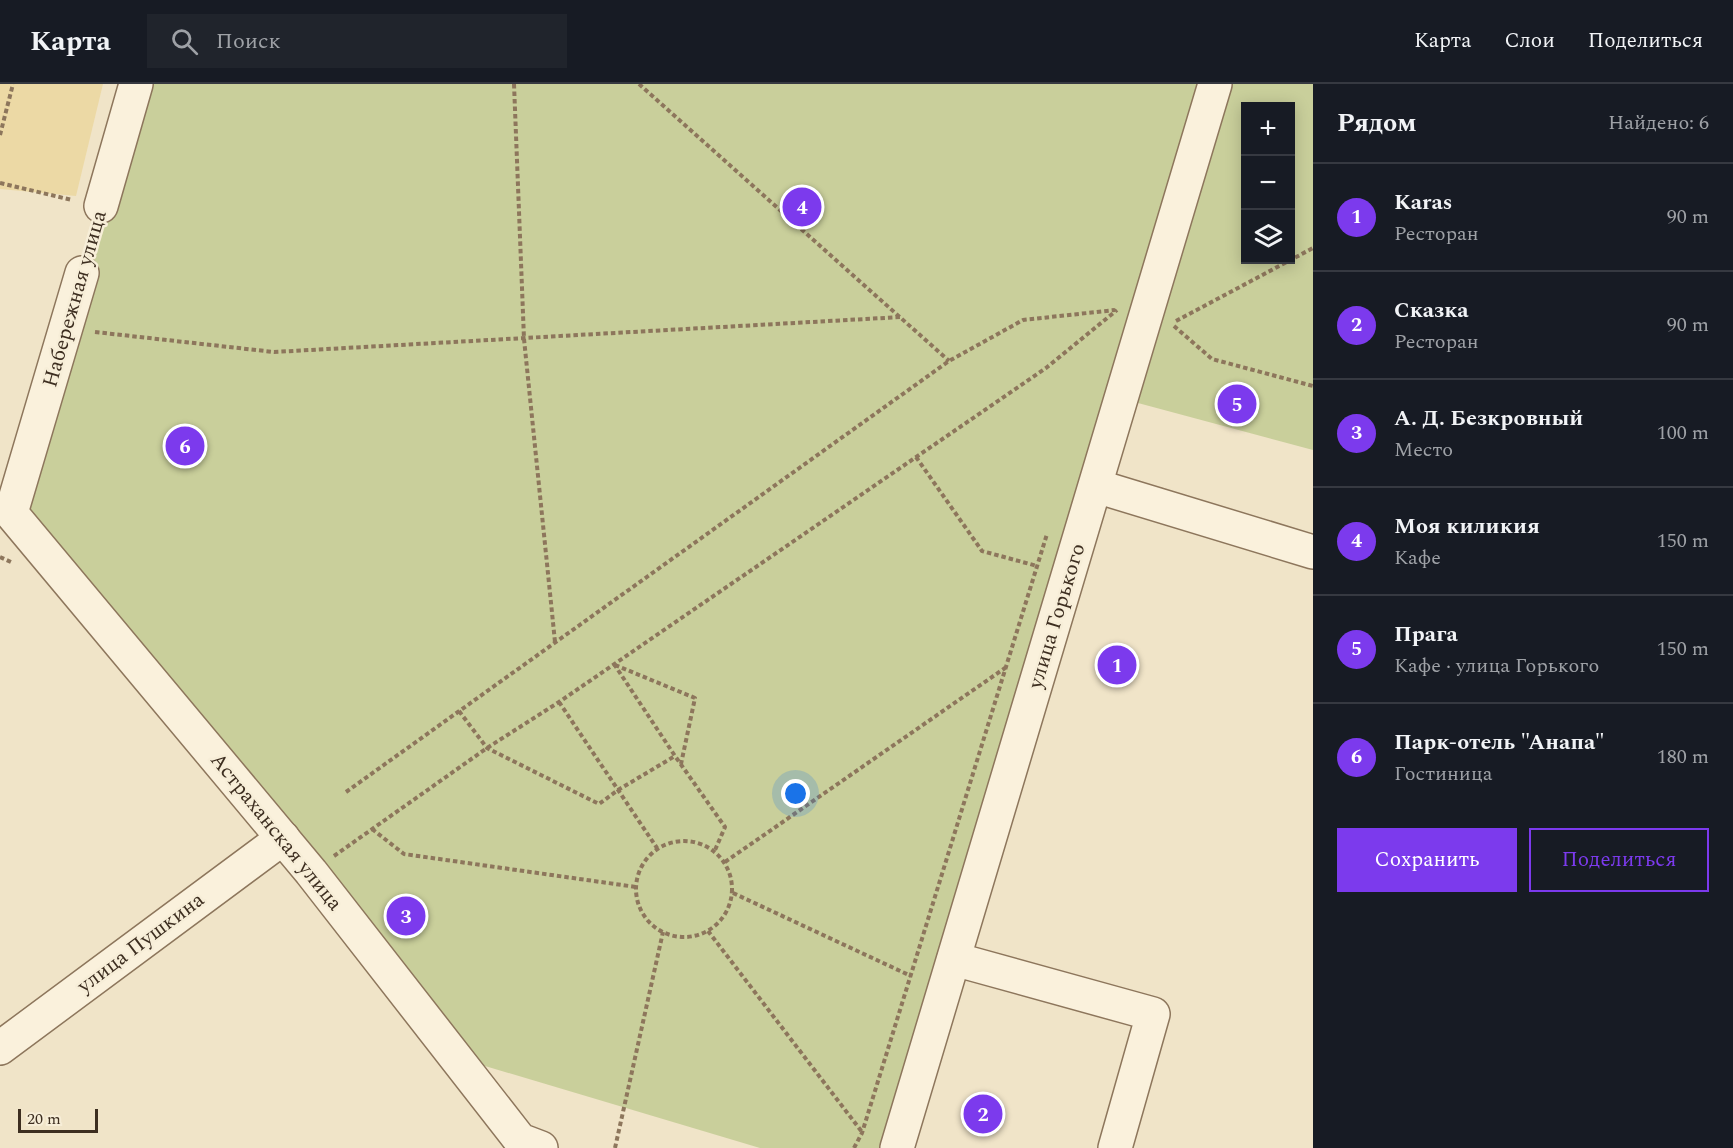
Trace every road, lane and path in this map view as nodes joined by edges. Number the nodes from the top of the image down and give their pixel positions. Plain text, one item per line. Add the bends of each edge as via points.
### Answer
1 (13, 84) edge
2 (136, 84) edge
3 (514, 84) edge
4 (639, 84) edge
5 (1215, 84) edge
6 (0, 135) edge
7 (0, 183) edge
8 (101, 206) joint
9 (1313, 248) edge
10 (82, 273) dead end
11 (1120, 299) dead end
12 (1131, 313) junction
13 (901, 318) junction
14 (1112, 321) dead end
15 (67, 329) junction
16 (524, 339) junction
17 (949, 361) junction
18 (1313, 386) edge
19 (916, 457) junction
20 (1096, 486) junction
21 (11, 513) joint
22 (1047, 533) dead end
23 (1313, 552) edge
24 (0, 557) edge
25 (1037, 566) junction
26 (20, 567) dead end
27 (555, 642) junction
28 (614, 664) junction
29 (1006, 668) junction
30 (559, 702) junction
31 (459, 711) junction
32 (487, 748) junction
33 (675, 756) junction
34 (681, 765) junction
35 (618, 790) junction
36 (346, 792) dead end
37 (372, 829) junction
38 (283, 838) junction
39 (657, 848) junction
40 (715, 850) junction
41 (725, 862) junction
42 (311, 872) junction
43 (636, 887) junction
44 (733, 893) junction
45 (708, 931) junction
46 (663, 932) junction
47 (954, 959) junction
48 (911, 976) junction
49 (0, 1048) edge
50 (862, 1132) junction
51 (541, 1148) edge
52 (615, 1148) edge
53 (854, 1148) edge
54 (897, 1148) edge
55 (1115, 1148) edge

1 - 6 path
2 - 8 street, Набережная улица
3 - 16 path
4 - 13 path
5 - 12 street, улица Горького
7 - 8 path
9 - 18 path via 1171,324 1212,359
10 - 15 street, Набережная улица
11 - 12 path
12 - 14 path
12 - 17 path via 1023,320
12 - 19 path
12 - 20 street, улица Горького
13 - 16 path
13 - 17 path
15 - 16 path via 274,352
15 - 21 street, Набережная улица
16 - 27 path
17 - 27 path
19 - 25 path via 982,551
19 - 28 path
20 - 23 street
20 - 47 street, улица Горького
21 - 38 street, Астраханская улица
22 - 25 path
24 - 26 path
25 - 29 path
27 - 31 path
28 - 30 path
28 - 33 path
28 - 34 path via 695,698
29 - 41 path
29 - 48 path
30 - 32 path
30 - 35 path
31 - 32 path
31 - 36 path
32 - 35 path via 599,804
32 - 37 path
33 - 34 path
33 - 35 path
34 - 40 path via 725,826
35 - 39 path
37 - 42 path
37 - 43 path via 404,854
38 - 42 street, Астраханская улица
38 - 49 street, улица Пушкина
39 - 40 path via 686,840
39 - 43 path via 644,861
40 - 41 path
41 - 44 path via 732,877
42 - 51 street, Астраханская улица via 520,1140
43 - 46 path via 642,914
44 - 45 path via 720,922
44 - 48 path
45 - 46 path via 690,937
45 - 50 path
46 - 52 path
47 - 54 street, улица Горького
47 - 55 street via 1153,1014
48 - 50 path
50 - 53 path

